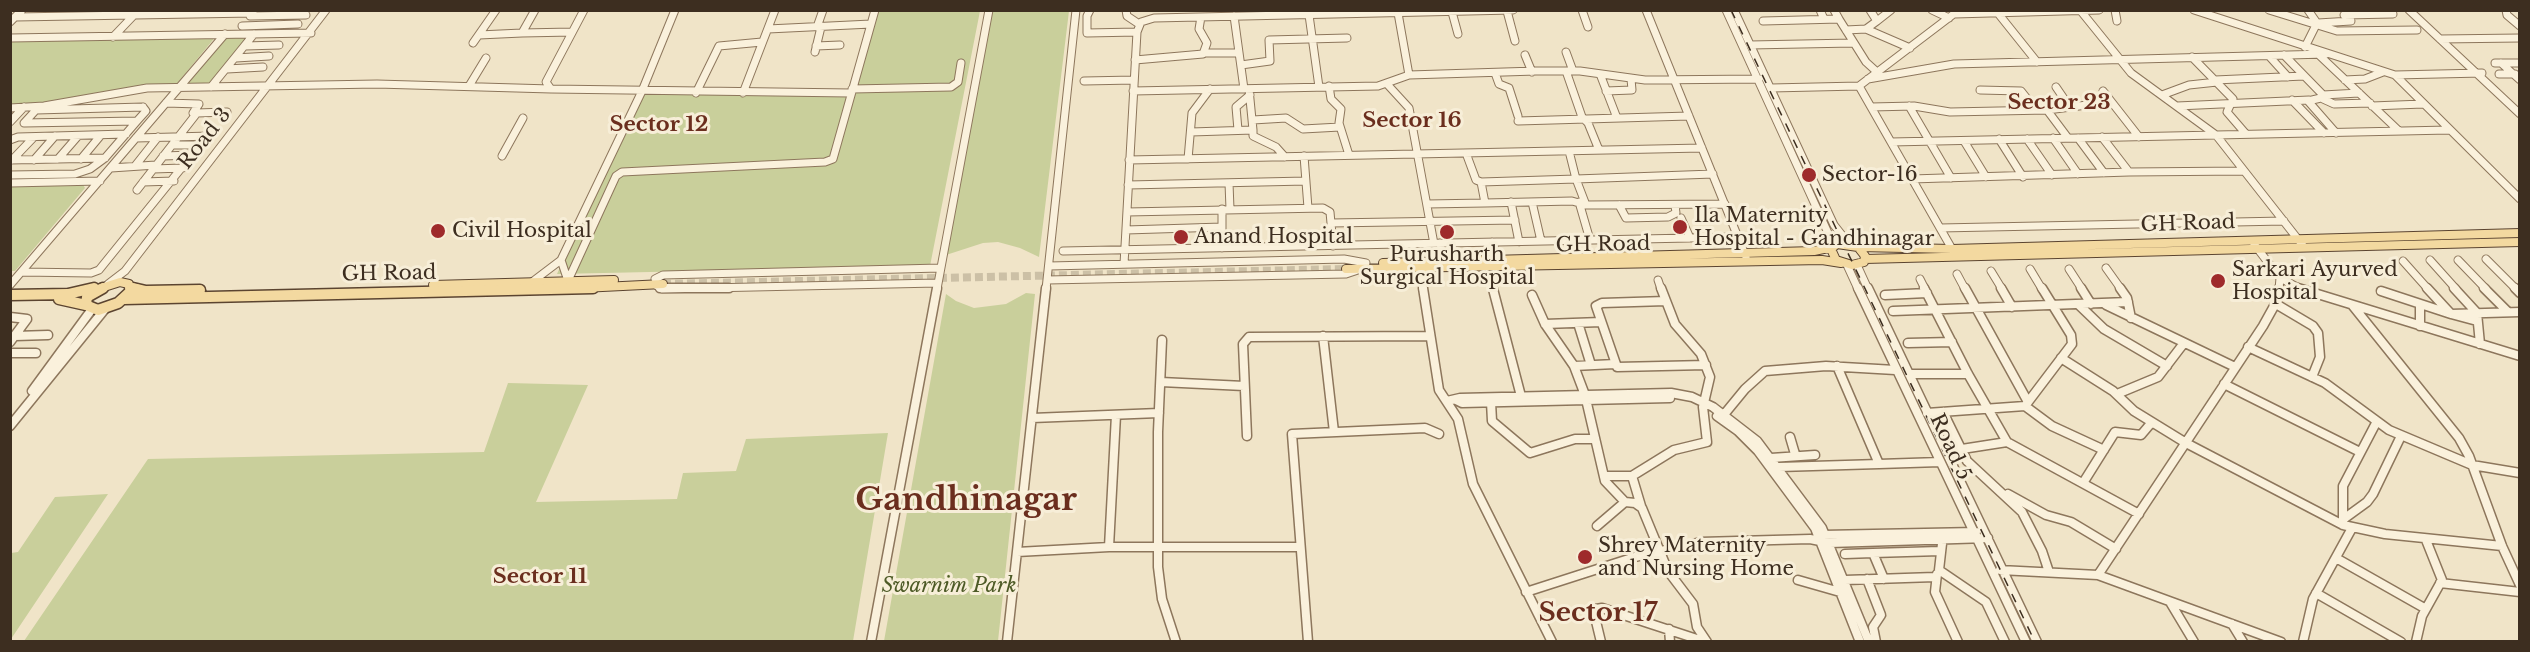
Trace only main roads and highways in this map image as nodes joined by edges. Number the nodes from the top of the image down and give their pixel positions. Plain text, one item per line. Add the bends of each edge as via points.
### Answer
1 (2520, 233) edge
2 (2520, 242) edge
3 (1834, 246) junction
4 (1854, 246) junction
5 (1954, 253) junction
6 (1746, 256) junction
7 (1865, 259) junction
8 (1848, 264) junction
9 (1444, 265) junction
10 (1345, 266) tunnel mouth
11 (659, 281) tunnel mouth
12 (104, 285) junction
13 (128, 285) junction
14 (566, 285) junction
15 (10, 295) edge
16 (124, 299) junction
17 (10, 301) edge
18 (89, 307) junction

1 - 5 main road, GH Road
2 - 5 main road, GH Road
3 - 4 main road, GH Road
3 - 6 main road, GH Road
3 - 8 main road via 1833,256
4 - 5 main road, GH Road
4 - 7 main road via 1864,253
5 - 7 main road, GH Road
6 - 8 main road, GH Road
6 - 9 main road, GH Road
6 - 9 main road, GH Road via 1498,259
7 - 8 main road
9 - 10 main road, GH Road
11 - 14 main road, GH Road
12 - 13 main road, GH Road
12 - 15 main road via 77,293
12 - 18 main road via 91,293
13 - 14 main road, GH Road via 146,291 532,282
13 - 16 main road
14 - 16 main road, GH Road
16 - 18 main road via 105,309
17 - 18 main road via 64,299

